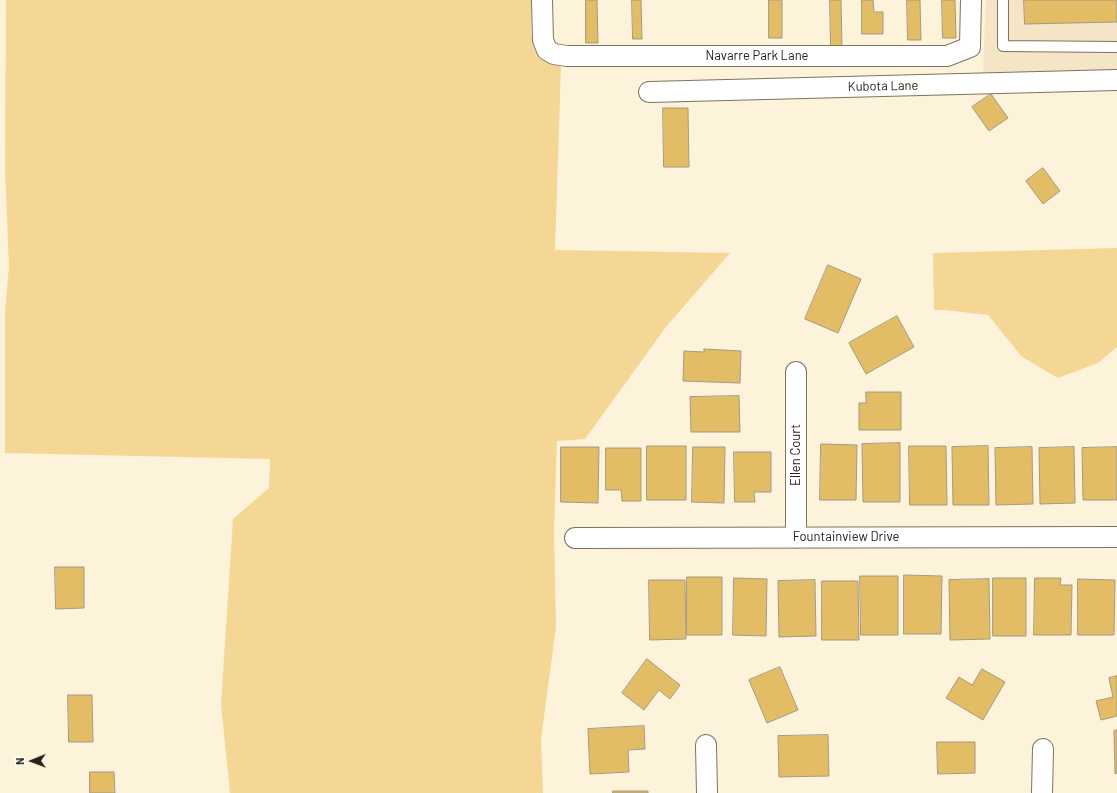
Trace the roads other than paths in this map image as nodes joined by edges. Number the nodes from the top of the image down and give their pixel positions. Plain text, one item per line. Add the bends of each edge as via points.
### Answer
1 (542, 0) edge
2 (971, 0) edge
3 (1004, 0) edge
4 (1117, 46) edge
5 (1117, 80) edge
6 (649, 92) dead end
7 (796, 372) dead end
8 (1117, 537) edge
9 (576, 538) dead end
10 (796, 538) junction
11 (706, 745) dead end
12 (1043, 749) dead end
13 (707, 793) edge
14 (1042, 793) edge

1 - 2 street, Navarre Park Lane via 543,40 547,50 567,56 947,56 970,47
3 - 4 lane via 1003,46
5 - 6 street, Kubota Lane
7 - 10 street, Ellen Court
8 - 10 street, Fountainview Drive
9 - 10 street, Fountainview Drive
11 - 13 street
12 - 14 street

